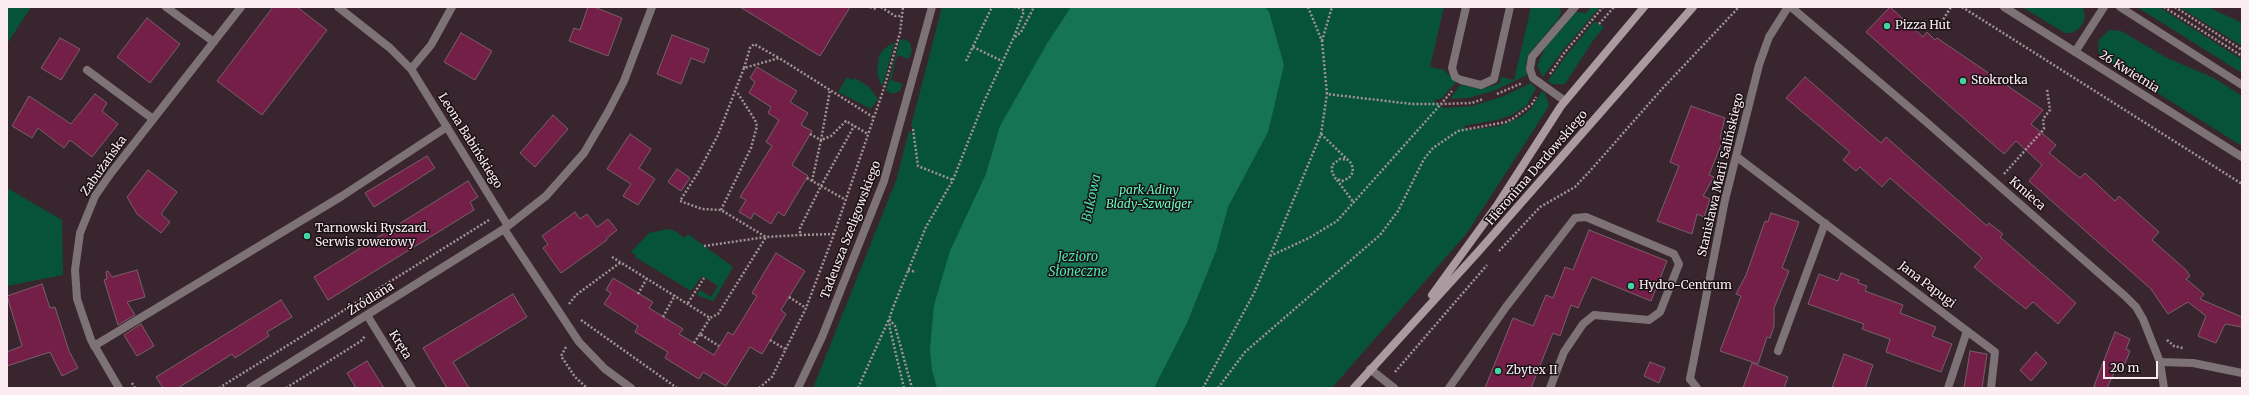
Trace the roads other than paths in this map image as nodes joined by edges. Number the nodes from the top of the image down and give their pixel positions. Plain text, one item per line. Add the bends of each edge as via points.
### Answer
1 (166, 7) edge
2 (241, 7) edge
3 (338, 7) edge
4 (452, 7) edge
5 (652, 7) edge
6 (932, 7) edge
7 (1466, 7) edge
8 (1510, 7) edge
9 (1644, 7) edge
10 (1693, 7) edge
11 (1788, 7) edge
12 (1791, 7) edge
13 (2004, 7) edge
14 (2104, 7) edge
15 (2120, 7) edge
16 (1570, 9) edge
17 (214, 42) junction
18 (2075, 52) junction
19 (410, 69) junction
20 (87, 70) dead end
21 (2242, 85) edge
22 (1565, 101) junction
23 (153, 119) junction
24 (447, 127) junction
25 (1737, 157) junction
26 (2242, 157) edge
27 (1825, 223) junction
28 (506, 227) junction
29 (367, 316) junction
30 (1967, 330) junction
31 (1395, 341) junction
32 (94, 346) junction
33 (1778, 351) dead end
34 (2160, 362) junction
35 (1370, 369) junction
36 (2242, 373) edge
37 (119, 388) edge
38 (250, 388) edge
39 (412, 388) edge
40 (631, 388) edge
41 (798, 388) edge
42 (1354, 388) edge
43 (1394, 388) edge
44 (1449, 388) edge
45 (1550, 388) edge
46 (1697, 388) edge
47 (1948, 388) edge
48 (1991, 388) edge
49 (2164, 388) edge

1 - 17 street
2 - 17 street, Zabużańska
3 - 19 street, Leona Babińskiego via 390,48
4 - 19 street via 431,45
5 - 28 street, Źródlana via 620,91 590,143 554,188
6 - 41 street, Tadeusza Szeligowskiego via 878,199 822,338
7 - 8 street via 1452,68 1455,77 1482,85 1494,79
9 - 22 main road, Hieronima Derdowskiego
10 - 31 main road, Hieronima Derdowskiego via 1506,221
11 - 25 street, Stanisława Marii Salińskiego via 1775,25 1764,50
12 - 34 street, Kmieca via 2125,296 2143,319
13 - 18 street, 26 Kwietnia
14 - 18 street
15 - 21 street
16 - 22 street via 1532,56 1530,69 1533,78
17 - 23 street, Zabużańska
18 - 26 street, 26 Kwietnia
19 - 24 street, Leona Babińskiego
20 - 23 street
22 - 31 main road, Hieronima Derdowskiego via 1484,225
23 - 32 street, Zabużańska via 95,196 80,233 75,284 81,313
24 - 28 street, Leona Babińskiego
24 - 32 street via 336,200
25 - 27 street, Jana Papugi
25 - 46 street, Stanisława Marii Salińskiego via 1725,200 1690,379
27 - 30 street, Jana Papugi
27 - 33 street
28 - 29 street, Źródlana
28 - 40 street via 579,342 605,369
29 - 38 street, Źródlana
29 - 39 street, Kręta
30 - 47 street
30 - 48 street, Jana Papugi via 1996,352
31 - 35 main road, Hieronima Derdowskiego
32 - 37 street, Zabużańska
34 - 36 street via 2193,363
34 - 49 street, Kmieca
35 - 42 main road, Hieronima Derdowskiego
35 - 43 street
44 - 45 street via 1506,307 1575,218 1586,217 1674,254 1679,264 1660,312 1650,320 1594,315 1583,324 1564,352

